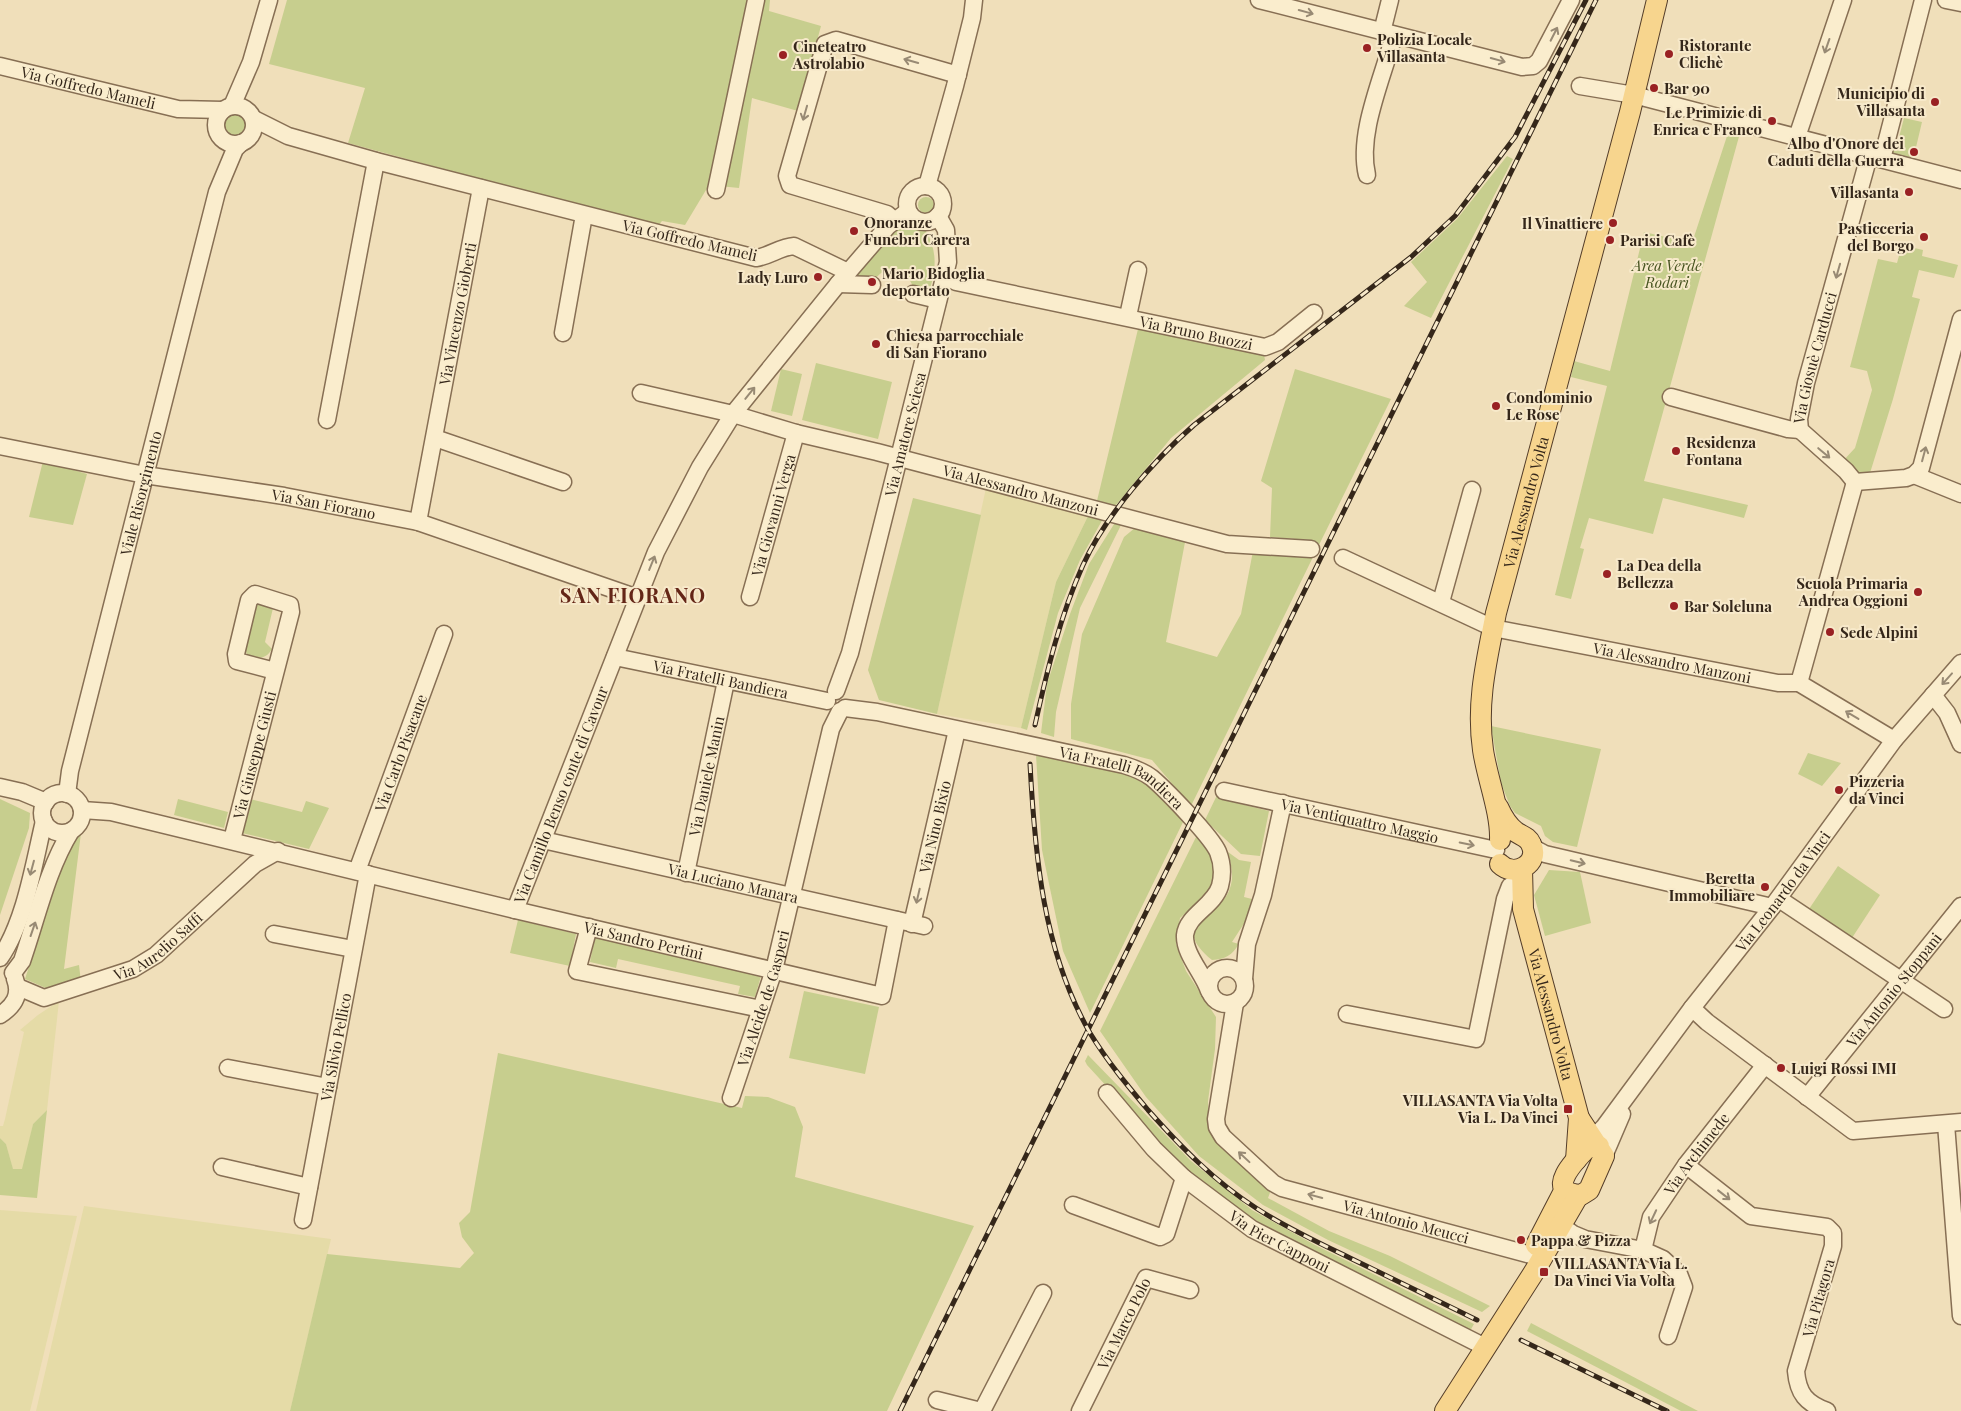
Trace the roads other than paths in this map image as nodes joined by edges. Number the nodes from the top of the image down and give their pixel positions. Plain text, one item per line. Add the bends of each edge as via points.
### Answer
1 (269, 0) edge
2 (756, 0) edge
3 (974, 0) edge
4 (986, 0) edge
5 (1259, 0) edge
6 (1390, 0) edge
7 (1571, 0) edge
8 (1657, 0) edge
9 (1843, 0) edge
10 (1922, 0) edge
11 (1946, 0) edge
12 (1961, 3) edge
13 (972, 18) junction
14 (1388, 34) junction
15 (251, 62) junction
16 (0, 66) edge
17 (958, 75) junction
18 (1580, 86) dead end
19 (1634, 94) junction
20 (227, 108) junction
21 (178, 109) junction
22 (249, 127) junction
23 (218, 132) junction
24 (1797, 137) junction
25 (1875, 158) junction
26 (376, 160) junction
27 (1367, 175) dead end
28 (1961, 180) edge
29 (927, 186) junction
30 (481, 188) junction
31 (716, 190) dead end
32 (217, 192) junction
33 (584, 215) junction
34 (902, 216) junction
35 (938, 216) junction
36 (1138, 270) dead end
37 (944, 276) junction
38 (843, 278) junction
39 (872, 285) dead end
40 (913, 294) dead end
41 (938, 300) junction
42 (1314, 313) dead end
43 (1128, 316) junction
44 (1961, 320) edge
45 (563, 333) dead end
46 (641, 393) dead end
47 (1671, 397) dead end
48 (733, 414) junction
49 (327, 420) dead end
50 (1800, 430) junction
51 (796, 433) junction
52 (435, 438) junction
53 (0, 446) edge
54 (898, 458) junction
55 (145, 475) junction
56 (1914, 475) junction
57 (563, 482) dead end
58 (1855, 482) junction
59 (1472, 490) dead end
60 (1961, 494) edge
61 (418, 522) junction
62 (1312, 550) dead end
63 (1343, 558) dead end
64 (750, 597) dead end
65 (638, 598) junction
66 (1441, 602) junction
67 (1493, 628) junction
68 (444, 634) dead end
69 (615, 657) junction
70 (1961, 663) edge
71 (275, 671) junction
72 (726, 681) junction
73 (1799, 684) junction
74 (1928, 700) junction
75 (839, 702) junction
76 (957, 730) junction
77 (1958, 738) edge
78 (1894, 740) junction
79 (0, 786) edge
80 (1224, 792) dead end
81 (67, 794) junction
82 (46, 802) junction
83 (1282, 803) junction
84 (82, 810) junction
85 (44, 821) junction
86 (71, 831) junction
87 (232, 840) junction
88 (543, 840) junction
89 (1509, 847) junction
90 (278, 851) junction
91 (362, 872) junction
92 (686, 872) junction
93 (1510, 886) junction
94 (790, 896) junction
95 (1775, 903) junction
96 (1961, 906) edge
97 (515, 910) junction
98 (1524, 912) junction
99 (1501, 920) junction
100 (911, 923) junction
101 (588, 927) junction
102 (274, 934) dead end
103 (1247, 944) junction
104 (353, 949) junction
105 (0, 958) edge
106 (1197, 964) junction
107 (1225, 968) junction
108 (774, 970) junction
109 (10, 974) edge
110 (1244, 979) junction
111 (1901, 982) junction
112 (1209, 990) junction
113 (1235, 1002) junction
114 (1692, 1008) junction
115 (761, 1009) junction
116 (1944, 1009) dead end
117 (1347, 1014) dead end
118 (0, 1015) edge
119 (1765, 1065) junction
120 (228, 1068) dead end
121 (328, 1087) junction
122 (1107, 1093) dead end
123 (1807, 1097) junction
124 (730, 1098) dead end
125 (1579, 1118) junction
126 (1954, 1123) edge
127 (1596, 1146) junction
128 (1576, 1160) junction
129 (1686, 1165) junction
130 (222, 1168) dead end
131 (1184, 1178) junction
132 (309, 1187) junction
133 (1572, 1192) junction
134 (1073, 1205) dead end
135 (303, 1220) dead end
136 (1556, 1222) junction
137 (1643, 1250) junction
138 (1531, 1254) junction
139 (1190, 1290) dead end
140 (1043, 1293) dead end
141 (1961, 1316) edge
142 (1668, 1336) dead end
143 (1486, 1344) junction
144 (937, 1400) dead end
145 (982, 1411) edge
146 (1080, 1411) edge
147 (1445, 1411) edge
148 (1827, 1411) edge

1 - 15 street
2 - 31 street
3 - 13 street
4 - 13 street
5 -> 14 street
6 - 14 street
14 -> 7 street via 1522,67 1532,66 1543,55
8 - 19 main road, Via Alessandro Volta
9 -> 24 street
10 - 25 street, Via Giosuè Carducci via 1895,105
11 - 12 street
13 - 17 street
14 - 27 street via 1367,132 1364,160
15 - 20 street
15 - 22 street
16 - 21 street, Via Goffredo Mameli
17 - 29 street
17 -> 34 street via 836,40 825,44 787,176 790,185
18 - 19 street
19 - 24 street
19 - 67 main road, Via Alessandro Volta
20 - 21 street, Via Goffredo Mameli
20 - 22 street via 241,106
20 - 23 street via 217,118
21 - 23 street, Via Goffredo Mameli
22 - 23 street via 230,143
22 - 26 street, Via Goffredo Mameli
22 - 32 street, Viale Risorgimento via 235,148
23 - 32 street, Viale Risorgimento
24 - 25 street
25 - 28 street
25 -> 50 street, Via Giosuè Carducci via 1806,383
26 - 30 street, Via Goffredo Mameli
26 - 49 street
29 - 34 street via 911,192
29 - 35 street via 936,189 942,198 943,206
30 - 33 street, Via Goffredo Mameli
30 - 52 street, Via Vincenzo Gioberti
32 - 55 street, Viale Risorgimento
33 - 38 street, Via Goffredo Mameli via 756,258 794,246
33 - 45 street
34 - 35 street via 912,216 921,222 929,222
34 - 38 street, Via Camillo Benso conte di Cavour
35 - 37 street, Via Amatore Sciesa via 946,230 948,246
36 - 43 street, Via Bruno Buozzi
37 - 41 street, Via Amatore Sciesa
37 - 43 street, Via Bruno Buozzi via 956,282
38 - 39 street
48 -> 38 street, Via Camillo Benso conte di Cavour
40 - 41 street
41 - 54 street, Via Amatore Sciesa
42 - 43 street, Via Bruno Buozzi via 1278,342 1265,347
56 -> 44 street via 1920,468
46 - 48 street
47 - 50 street
48 - 51 street, Via Alessandro Manzoni
65 -> 48 street, Via Camillo Benso conte di Cavour via 656,552 700,467
50 -> 58 street, Via Giosuè Carducci
51 - 54 street, Via Alessandro Manzoni
51 - 64 street, Via Giovanni Verga
52 - 57 street
52 - 61 street, Via Vincenzo Gioberti
53 - 55 street, Via San Fiorano
54 - 62 street, Via Alessandro Manzoni via 1226,544
54 - 75 street, Via Amatore Sciesa
55 - 61 street, Via San Fiorano via 284,496
55 - 81 street, Viale Risorgimento via 70,771
56 - 58 street via 1895,481
56 - 60 street
58 - 73 street
59 - 66 street
61 - 65 street, Via San Fiorano
63 - 66 street, Via Alessandro Manzoni
65 - 69 street, Via Camillo Benso conte di Cavour
66 - 67 street, Via Alessandro Manzoni
67 - 73 street, Via Alessandro Manzoni via 1778,683
67 - 89 main road, Via Alessandro Volta via 1480,709 1483,754 1493,798 1505,820
68 - 91 street, Via Carlo Pisacane
69 - 72 street, Via Fratelli Bandiera
69 - 88 street, Via Camillo Benso conte di Cavour
70 -> 74 street, Via Leonardo da Vinci
71 - 71 street, Via Giuseppe Giusti via 291,612 290,605 255,594 249,600 237,661
71 - 87 street, Via Giuseppe Giusti
72 - 75 street, Via Fratelli Bandiera
72 - 92 street, Via Daniele Manin
78 -> 73 street, Via Alessandro Manzoni
74 - 77 street via 1947,712
74 - 78 street, Via Leonardo da Vinci
75 - 76 street, Via Fratelli Bandiera
75 - 94 street, Via Amatore Sciesa
76 -> 100 street, Via Nino Bixio
76 - 106 street, Via Fratelli Bandiera via 1124,765 1152,778 1208,837 1220,858 1221,875 1216,894 1192,920 1186,933 1186,946
78 - 95 street, Via Leonardo da Vinci
79 - 82 street
80 - 83 street, Via Ventiquattro Maggio
81 - 82 street via 53,796
81 - 84 street via 77,799
82 - 85 street
83 -> 89 street, Via Ventiquattro Maggio
83 - 103 street via 1263,894
84 - 86 street via 80,822
84 - 87 street, Via Camillo Benso conte di Cavour via 112,812
85 - 86 street via 57,832
85 -> 105 street via 23,902
109 -> 86 street via 22,961 51,873
87 - 90 street, Via Camillo Benso conte di Cavour
88 - 92 street, Via Luciano Manara
88 - 97 street, Via Camillo Benso conte di Cavour
89 - 93 main road, Via Alessandro Volta
89 -> 95 street, Via Ventiquattro Maggio
89 - 98 main road, Via Alessandro Volta via 1510,870 1522,869
90 - 91 street, Via Camillo Benso conte di Cavour
90 - 109 street, Via Aurelio Saffi via 255,864 156,955 133,969 44,998
91 - 97 street, Via Camillo Benso conte di Cavour
91 - 104 street, Via Silvio Pellico
92 - 94 street, Via Luciano Manara
93 - 98 main road, Via Alessandro Volta
93 - 99 street
94 - 100 street, Via Luciano Manara
94 - 108 street, Via Alcide de Gasperi
95 - 111 street
95 - 114 street, Via Leonardo da Vinci
96 - 111 street, Via Antonio Stoppani
97 - 101 street, Via Sandro Pertini
98 - 99 street
98 - 125 main road, Via Alessandro Volta
99 - 117 street via 1476,1039
100 - 108 street, Via Nino Bixio via 882,996
101 - 108 street, Via Sandro Pertini
101 - 115 street via 577,971
102 - 104 street
103 - 107 street
103 - 110 street
104 - 121 street, Via Silvio Pellico
106 - 107 street
106 - 112 street, Via Fratelli Bandiera
107 - 110 street via 1238,971
107 - 112 street via 1212,976
108 - 115 street, Via Alcide de Gasperi
109 - 118 street via 13,1004
110 - 113 street via 1245,990
111 - 116 street
111 - 123 street, Via Antonio Stoppani
112 - 113 street via 1219,1002
138 -> 113 street, Via Antonio Meucci via 1273,1183 1223,1137 1217,1127
114 - 119 street
114 - 127 street, Via Leonardo da Vinci via 1633,1088
115 - 124 street, Via Alcide de Gasperi
119 - 123 street
119 - 129 street, Via Archimede
120 - 121 street
121 - 132 street, Via Silvio Pellico
122 - 131 street, Via Pier Capponi via 1154,1149
123 - 126 street via 1853,1131
125 - 127 main road, Via Alessandro Volta
125 - 128 main road, Via Alessandro Volta
126 - 141 street
127 - 128 main road
127 - 133 main road via 1589,1190 1585,1194
128 - 133 main road via 1565,1174 1563,1183
129 -> 137 street, Via Archimede via 1651,1217
129 -> 148 street, Via Pitagora via 1750,1216 1827,1227 1833,1233 1834,1239 1796,1371 1797,1384 1806,1400
130 - 132 street
131 - 134 street via 1166,1234 1160,1238
131 - 143 street, Via Pier Capponi via 1268,1239
132 - 135 street, Via Silvio Pellico
133 - 136 main road
136 - 137 street via 1585,1239
136 - 138 main road
136 - 143 main road
137 - 142 street via 1663,1259 1682,1280 1684,1287
138 - 143 main road
139 - 146 street, Via Marco Polo via 1146,1278
140 - 145 street
143 - 147 main road
144 - 145 street

